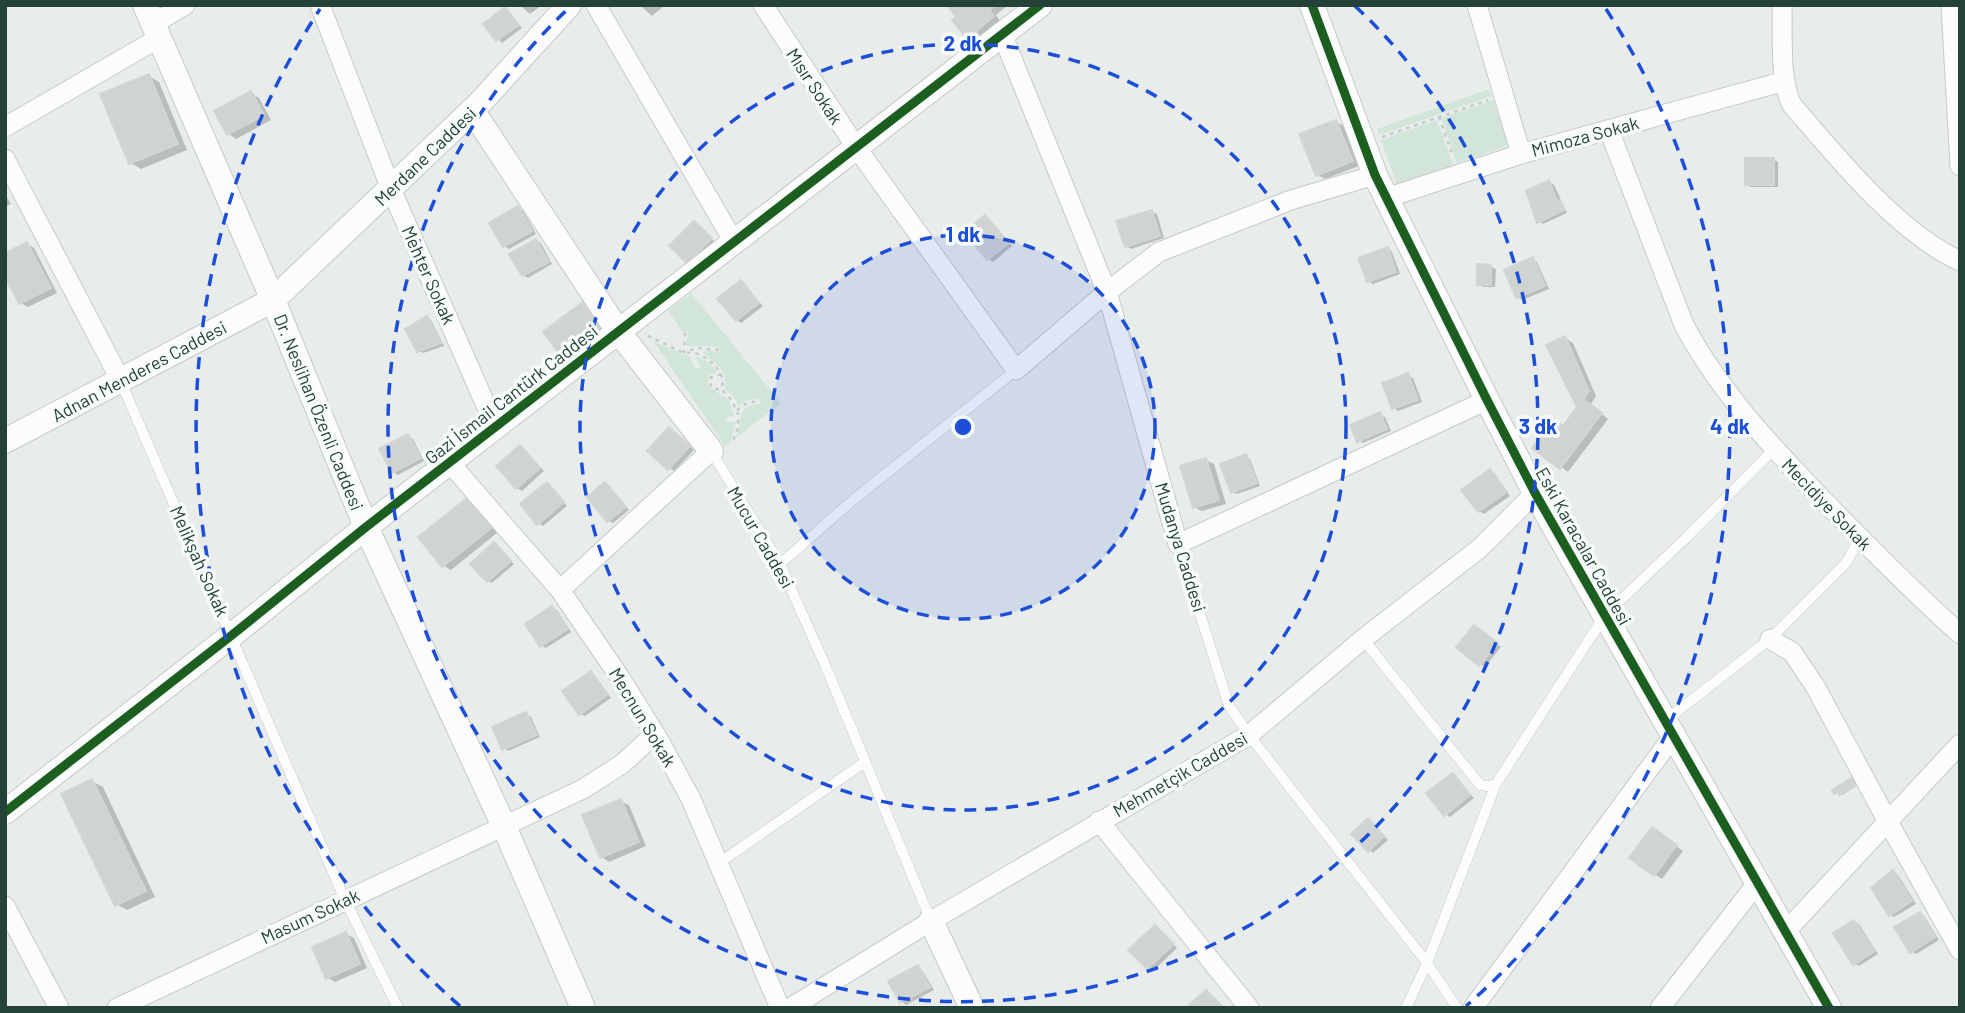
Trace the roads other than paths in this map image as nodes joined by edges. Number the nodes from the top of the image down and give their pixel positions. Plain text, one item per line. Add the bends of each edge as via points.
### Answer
1 (186, 5) edge
2 (569, 5) edge
3 (596, 5) edge
4 (763, 5) edge
5 (1040, 5) edge
6 (1312, 5) edge
7 (1478, 5) edge
8 (1782, 5) edge
9 (1951, 5) edge
10 (321, 6) edge
11 (153, 23) edge
12 (1002, 34) junction
13 (1785, 81) junction
14 (472, 110) junction
15 (5, 127) edge
16 (1609, 130) junction
17 (856, 147) junction
18 (1521, 154) junction
19 (5, 159) edge
20 (1960, 166) edge
21 (1376, 174) junction
22 (391, 189) junction
23 (1387, 198) junction
24 (734, 242) junction
25 (1960, 261) edge
26 (1107, 292) junction
27 (273, 300) junction
28 (622, 328) junction
29 (1016, 370) junction
30 (121, 381) junction
31 (1487, 400) junction
32 (495, 426) junction
33 (5, 441) edge
34 (722, 446) junction
35 (1774, 449) junction
36 (449, 462) junction
37 (1535, 493) junction
38 (366, 527) junction
39 (1860, 538) junction
40 (1178, 544) junction
41 (780, 564) junction
42 (560, 590) junction
43 (1605, 615) junction
44 (1960, 634) edge
45 (232, 635) junction
46 (1363, 639) junction
47 (1770, 639) junction
48 (1670, 728) junction
49 (655, 734) junction
50 (1249, 735) junction
51 (1960, 744) edge
52 (865, 761) junction
53 (1496, 784) junction
54 (5, 812) edge
55 (1099, 821) junction
56 (1888, 822) junction
57 (503, 824) junction
58 (719, 863) junction
59 (1758, 882) junction
60 (345, 900) junction
61 (5, 906) edge
62 (931, 921) junction
63 (1786, 931) junction
64 (1960, 950) edge
65 (1427, 963) junction
66 (59, 1008) edge
67 (117, 1008) edge
68 (398, 1008) edge
69 (583, 1008) edge
70 (780, 1008) edge
71 (790, 1008) edge
72 (972, 1008) edge
73 (1249, 1008) edge
74 (1406, 1008) edge
75 (1457, 1008) edge
76 (1473, 1008) edge
77 (1660, 1008) edge
78 (1829, 1008) edge

1 - 11 street
2 - 14 street, Merdane Caddesi
3 - 24 street
4 - 17 street, Mısır Sokak
5 - 12 street, Gazi İsmail Cantürk Caddesi
6 - 21 street, Eski Karacalar Caddesi
7 - 18 street
8 - 13 street
9 - 20 street
10 - 22 street, Mehter Sokak
11 - 15 street
11 - 27 street, Dr. Neslihan Özenli Caddesi
12 - 17 street, Gazi İsmail Cantürk Caddesi
12 - 26 street, Mudanya Caddesi
13 - 16 street, Mimoza Sokak
13 - 25 street via 1792,104 1840,162 1904,224
14 - 22 street, Merdane Caddesi
14 - 28 street, Mucur Caddesi
16 - 18 street, Mimoza Sokak
16 - 35 street, Mecidiye Sokak via 1696,347
17 - 24 street, Gazi İsmail Cantürk Caddesi
17 - 29 street, Mısır Sokak
18 - 23 street, Mimoza Sokak
19 - 30 street, Melikşah Sokak
21 - 23 street, Eski Karacalar Caddesi
21 - 26 street via 1291,200 1179,243 1159,252
22 - 27 street, Merdane Caddesi
22 - 32 street, Mehter Sokak
23 - 31 street, Eski Karacalar Caddesi
24 - 28 street, Gazi İsmail Cantürk Caddesi
26 - 29 street
26 - 40 street, Mudanya Caddesi
27 - 30 street, Adnan Menderes Caddesi
27 - 38 street, Dr. Neslihan Özenli Caddesi
28 - 32 street, Gazi İsmail Cantürk Caddesi
28 - 34 street, Mucur Caddesi
29 - 41 lane
30 - 33 street, Adnan Menderes Caddesi
30 - 45 lane, Melikşah Sokak
31 - 37 street, Eski Karacalar Caddesi
31 - 40 street
32 - 36 street, Gazi İsmail Cantürk Caddesi
34 - 41 lane, Mucur Caddesi
34 - 42 street
35 - 39 street, Mecidiye Sokak
35 - 43 lane
36 - 38 street, Gazi İsmail Cantürk Caddesi
36 - 42 street, Mecnun Sokak
37 - 43 street, Eski Karacalar Caddesi
37 - 46 street, Mehmetçik Caddesi via 1480,548
38 - 45 street, Gazi İsmail Cantürk Caddesi
38 - 57 street, Dr. Neslihan Özenli Caddesi
39 - 44 street, Mecidiye Sokak
39 - 47 lane via 1846,563
40 - 50 lane, Mudanya Caddesi via 1229,706
41 - 52 lane, Mucur Caddesi
42 - 49 street, Mecnun Sokak
43 - 48 street, Eski Karacalar Caddesi
43 - 53 lane
45 - 54 street, Gazi İsmail Cantürk Caddesi
45 - 60 lane, Melikşah Sokak
46 - 50 street, Mehmetçik Caddesi
46 - 53 lane via 1480,785
47 - 48 lane
47 - 56 street via 1792,652 1815,686
48 - 59 street, Eski Karacalar Caddesi
48 - 76 street
49 - 57 street, Masum Sokak via 605,776
49 - 58 street, Mecnun Sokak
50 - 55 street, Mehmetçik Caddesi
50 - 65 lane, Mudanya Caddesi
51 - 56 street
52 - 58 lane
52 - 62 lane, Mucur Caddesi
53 - 65 lane
55 - 62 street, Mehmetçik Caddesi
55 - 73 street
56 - 63 street
56 - 64 street
57 - 60 street, Masum Sokak
57 - 69 street, Dr. Neslihan Özenli Caddesi
58 - 70 street, Mecnun Sokak
59 - 63 street, Eski Karacalar Caddesi
59 - 77 street
60 - 67 street, Masum Sokak
60 - 68 lane, Melikşah Sokak
61 - 66 street
62 - 71 street, Mehmetçik Caddesi
62 - 72 street, Mucur Caddesi
63 - 78 street, Eski Karacalar Caddesi
65 - 74 lane
65 - 75 lane, Mudanya Caddesi

